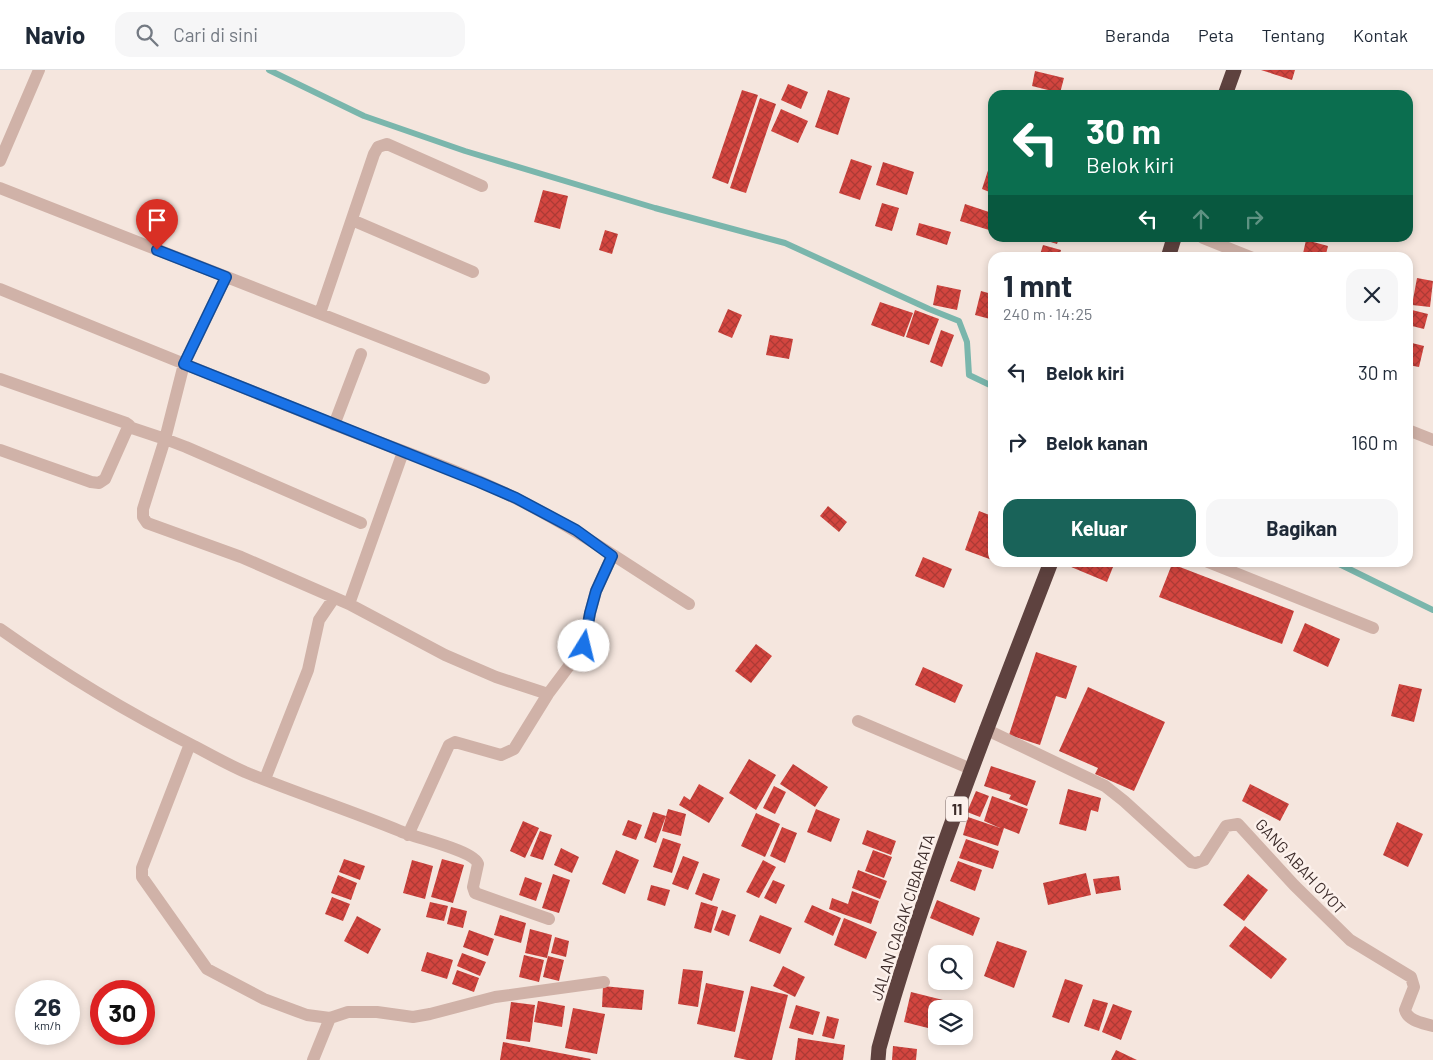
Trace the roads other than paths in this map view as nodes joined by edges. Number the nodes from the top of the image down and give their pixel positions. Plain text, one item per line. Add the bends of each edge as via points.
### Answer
1 (39, 70) edge
2 (1234, 70) edge
3 (1227, 90) edge
4 (0, 161) edge
5 (482, 186) dead end
6 (0, 188) edge
7 (352, 220) junction
8 (1213, 242) edge
9 (1238, 252) edge
10 (473, 272) dead end
11 (226, 277) junction
12 (0, 289) edge
13 (320, 313) junction
14 (361, 354) dead end
15 (184, 364) junction
16 (484, 378) dead end
17 (0, 379) edge
18 (334, 425) junction
19 (128, 427) junction
20 (1413, 432) edge
21 (165, 439) junction
22 (1433, 440) edge
23 (0, 450) edge
24 (403, 452) junction
25 (361, 523) dead end
26 (612, 556) junction
27 (1049, 567) edge
28 (1220, 567) edge
29 (334, 598) junction
30 (349, 604) junction
31 (689, 604) dead end
32 (1373, 628) dead end
33 (0, 629) edge
34 (548, 694) junction
35 (858, 721) dead end
36 (985, 729) junction
37 (190, 744) junction
38 (971, 769) junction
39 (265, 779) junction
40 (408, 835) junction
41 (548, 919) dead end
42 (604, 982) dead end
43 (330, 1018) junction
44 (1433, 1026) edge
45 (313, 1060) edge
46 (878, 1060) edge

1 - 4 street
2 - 3 highway
5 - 7 street via 387,144 378,147 374,154
6 - 11 street
7 - 10 street
7 - 13 street
8 - 9 street
11 - 13 street
11 - 15 street
12 - 15 street
13 - 16 street
14 - 18 street
15 - 18 street
15 - 21 street
17 - 19 street via 126,423
18 - 24 street
19 - 21 street
19 - 23 street via 105,479 98,483
20 - 22 street
21 - 25 street
21 - 29 street via 143,509 147,523 242,557
24 - 26 street via 516,498 576,530
24 - 30 street
26 - 31 street
26 - 34 street via 596,591 584,646
27 - 36 highway, JALAN CAGAK CIBARATA / 11
28 - 32 street
29 - 30 street
29 - 39 street via 319,620 308,670
30 - 34 street via 445,655
33 - 37 street via 98,693
34 - 40 street via 510,752 500,755 455,742 449,745
35 - 38 street
36 - 38 highway, JALAN CAGAK CIBARATA / 11
36 - 44 street, GANG ABAH OYOT via 1104,786 1190,862 1204,860 1226,826 1238,824 1350,940 1411,977 1414,987 1406,1013 1411,1019
37 - 39 street
37 - 43 street via 142,868 142,877 207,968 264,999 307,1014
38 - 46 highway, JALAN CAGAK CIBARATA / 11 via 900,975
39 - 40 street
40 - 41 street via 475,858 478,864 473,887 476,893
42 - 43 street via 495,998 413,1017 348,1012
43 - 45 street

